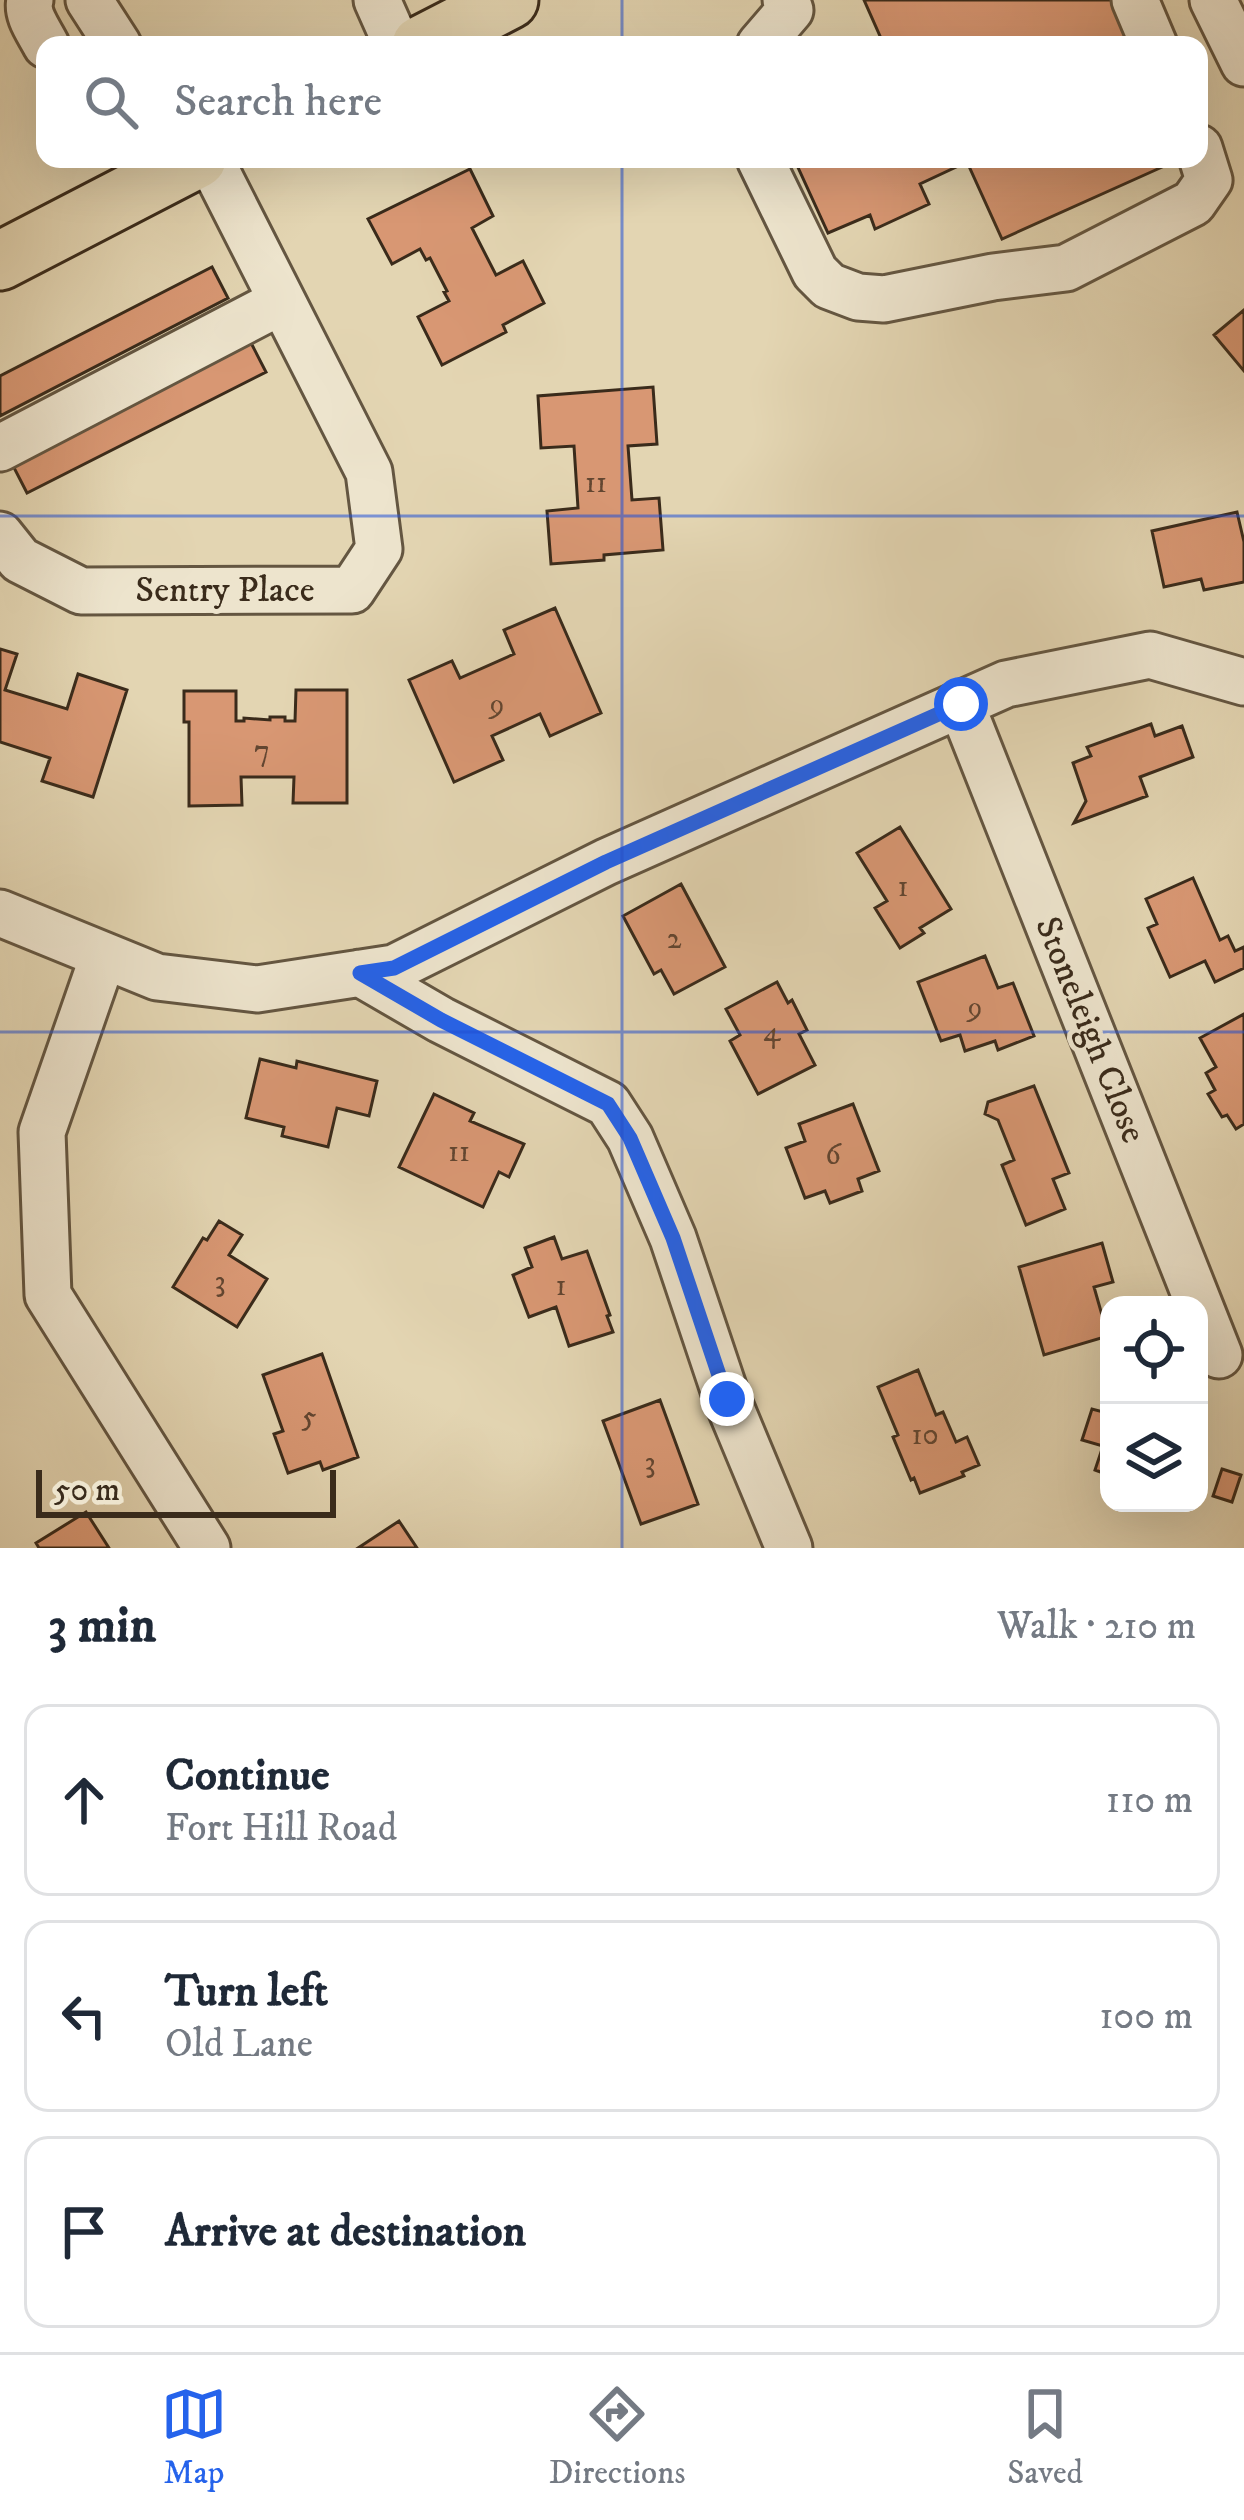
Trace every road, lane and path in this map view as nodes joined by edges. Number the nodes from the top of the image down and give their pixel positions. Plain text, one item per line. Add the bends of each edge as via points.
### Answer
1 (30, 0) edge
2 (89, 0) edge
3 (377, 0) edge
4 (509, 0) edge
5 (1135, 0) edge
6 (1213, 0) edge
7 (796, 3) edge
8 (41, 36) edge
9 (112, 36) edge
10 (394, 36) edge
11 (439, 36) edge
12 (768, 36) edge
13 (1150, 36) edge
14 (1244, 63) edge
15 (173, 168) edge
16 (187, 168) edge
17 (764, 168) edge
18 (1205, 168) edge
19 (2, 257) edge
20 (282, 301) junction
21 (0, 448) edge
22 (0, 535) edge
23 (1244, 682) edge
24 (961, 704) junction
25 (0, 913) edge
26 (104, 957) junction
27 (360, 973) junction
28 (1219, 1355) dead end
29 (207, 1548) edge
30 (789, 1548) edge

1 - 8 street
2 - 9 street
3 - 10 street
4 - 11 main road
5 - 13 street
6 - 14 street
7 - 12 street
15 - 19 main road
16 - 20 street, Sentry Place
17 - 18 street via 815,272 829,286 884,299 1066,268 1193,203 1209,180
20 - 21 street
20 - 22 street, Sentry Place via 369,472 379,549 352,590 81,591 20,560
23 - 24 street via 1150,655 1006,684
24 - 27 street via 606,862 394,968
24 - 28 street, Stoneleigh Close
25 - 26 street
26 - 27 street via 157,977 257,988
26 - 29 street via 42,1132 48,1295
27 - 30 street via 608,1104 673,1238

